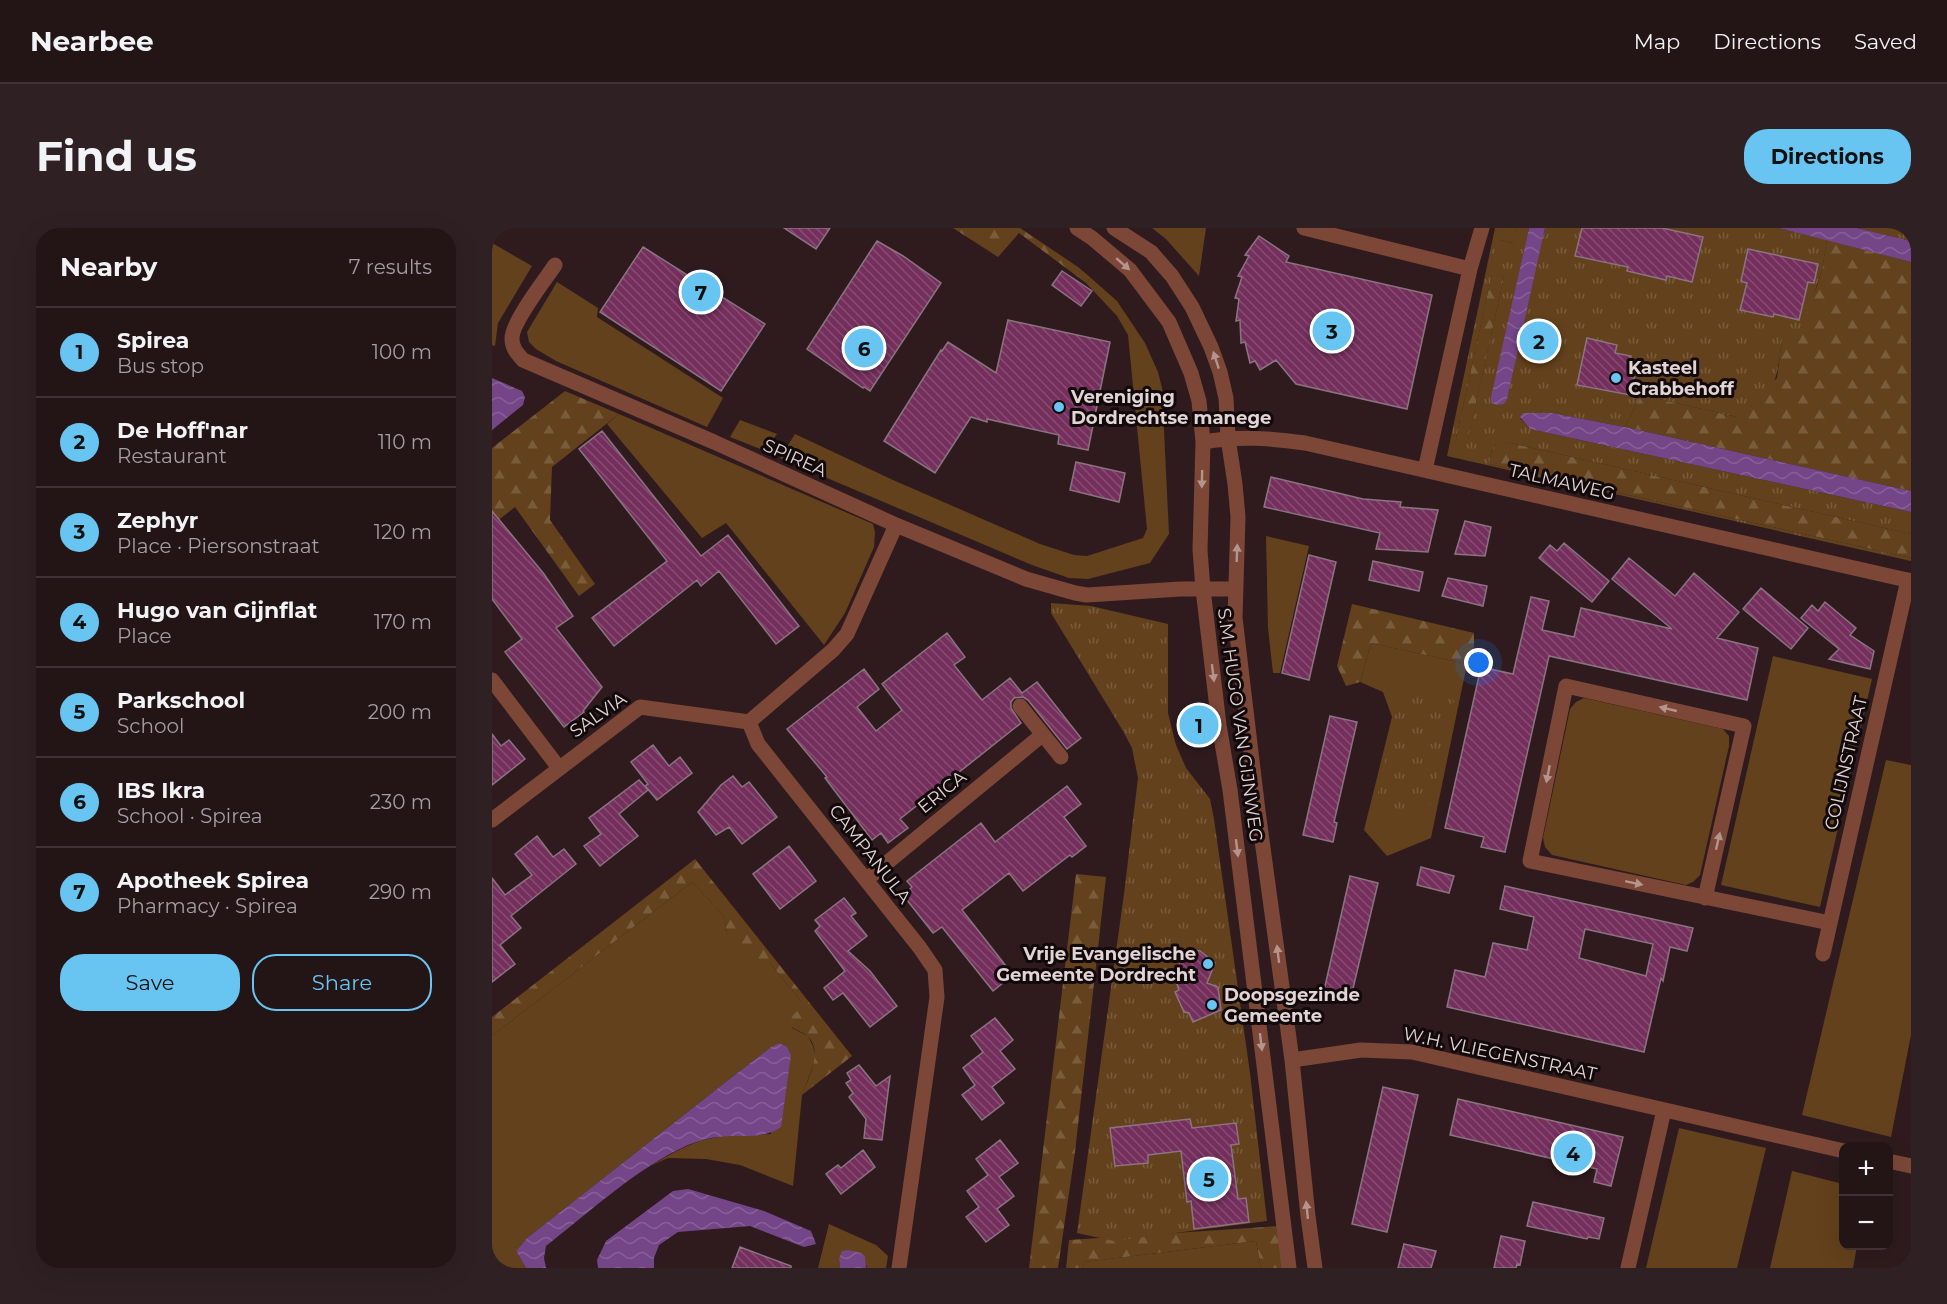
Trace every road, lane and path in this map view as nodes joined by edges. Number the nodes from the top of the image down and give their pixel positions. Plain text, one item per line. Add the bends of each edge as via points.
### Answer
1 (1077, 228) edge
2 (1114, 228) edge
3 (1304, 228) edge
4 (1482, 228) edge
5 (555, 265) dead end
6 (1470, 269) junction
7 (1228, 438) junction
8 (1203, 442) junction
9 (1425, 470) junction
10 (896, 525) junction
11 (1910, 580) edge
12 (1203, 589) junction
13 (1236, 589) junction
14 (492, 680) edge
15 (1020, 706) dead end
16 (749, 722) junction
17 (1042, 735) junction
18 (1061, 757) dead end
19 (559, 768) junction
20 (492, 820) edge
21 (866, 880) junction
22 (1705, 898) junction
23 (1830, 923) junction
24 (1823, 954) dead end
25 (1292, 1060) junction
26 (1664, 1110) junction
27 (1839, 1150) edge
28 (1893, 1162) edge
29 (1911, 1166) edge
30 (899, 1268) edge
31 (1289, 1268) edge
32 (1315, 1268) edge
33 (1628, 1268) edge

1 -> 8 street, S.M. HUGO VAN GIJNWEG via 1130,270 1169,322 1199,401
7 -> 2 street, S.M. HUGO VAN GIJNWEG via 1220,372 1192,307 1151,252
3 - 6 street
4 - 6 street
5 - 10 street, SPIREA via 515,324 514,349 523,360
6 - 9 street
7 - 8 street, TALMAWEG
7 - 9 street, TALMAWEG via 1272,438
13 -> 7 street, S.M. HUGO VAN GIJNWEG via 1238,517
8 -> 12 street, S.M. HUGO VAN GIJNWEG
9 - 11 street, TALMAWEG
10 - 12 street, SPIREA via 1026,579 1075,593
10 - 16 street via 847,634
11 - 23 street, COLIJNSTRAAT
12 - 13 street, SPIREA
12 -> 31 street, S.M. HUGO VAN GIJNWEG
25 -> 13 street, S.M. HUGO VAN GIJNWEG via 1235,618
14 - 19 street
15 - 17 street
16 - 19 street, SALVIA via 639,707
16 - 21 street, CAMPANULA via 758,744
17 - 18 street
17 - 21 street, ERICA
19 - 20 street, SALVIA
21 - 30 street, CAMPANULA via 935,970 937,997
22 -> 22 street via 1744,726 1566,686 1530,861
22 - 23 street
23 - 24 street, COLIJNSTRAAT
25 - 26 street, W.H. VLIEGENSTRAAT via 1361,1050 1412,1052
32 -> 25 street, S.M. HUGO VAN GIJNWEG
26 - 27 street, W.H. VLIEGENSTRAAT
26 - 33 street
28 - 29 street

